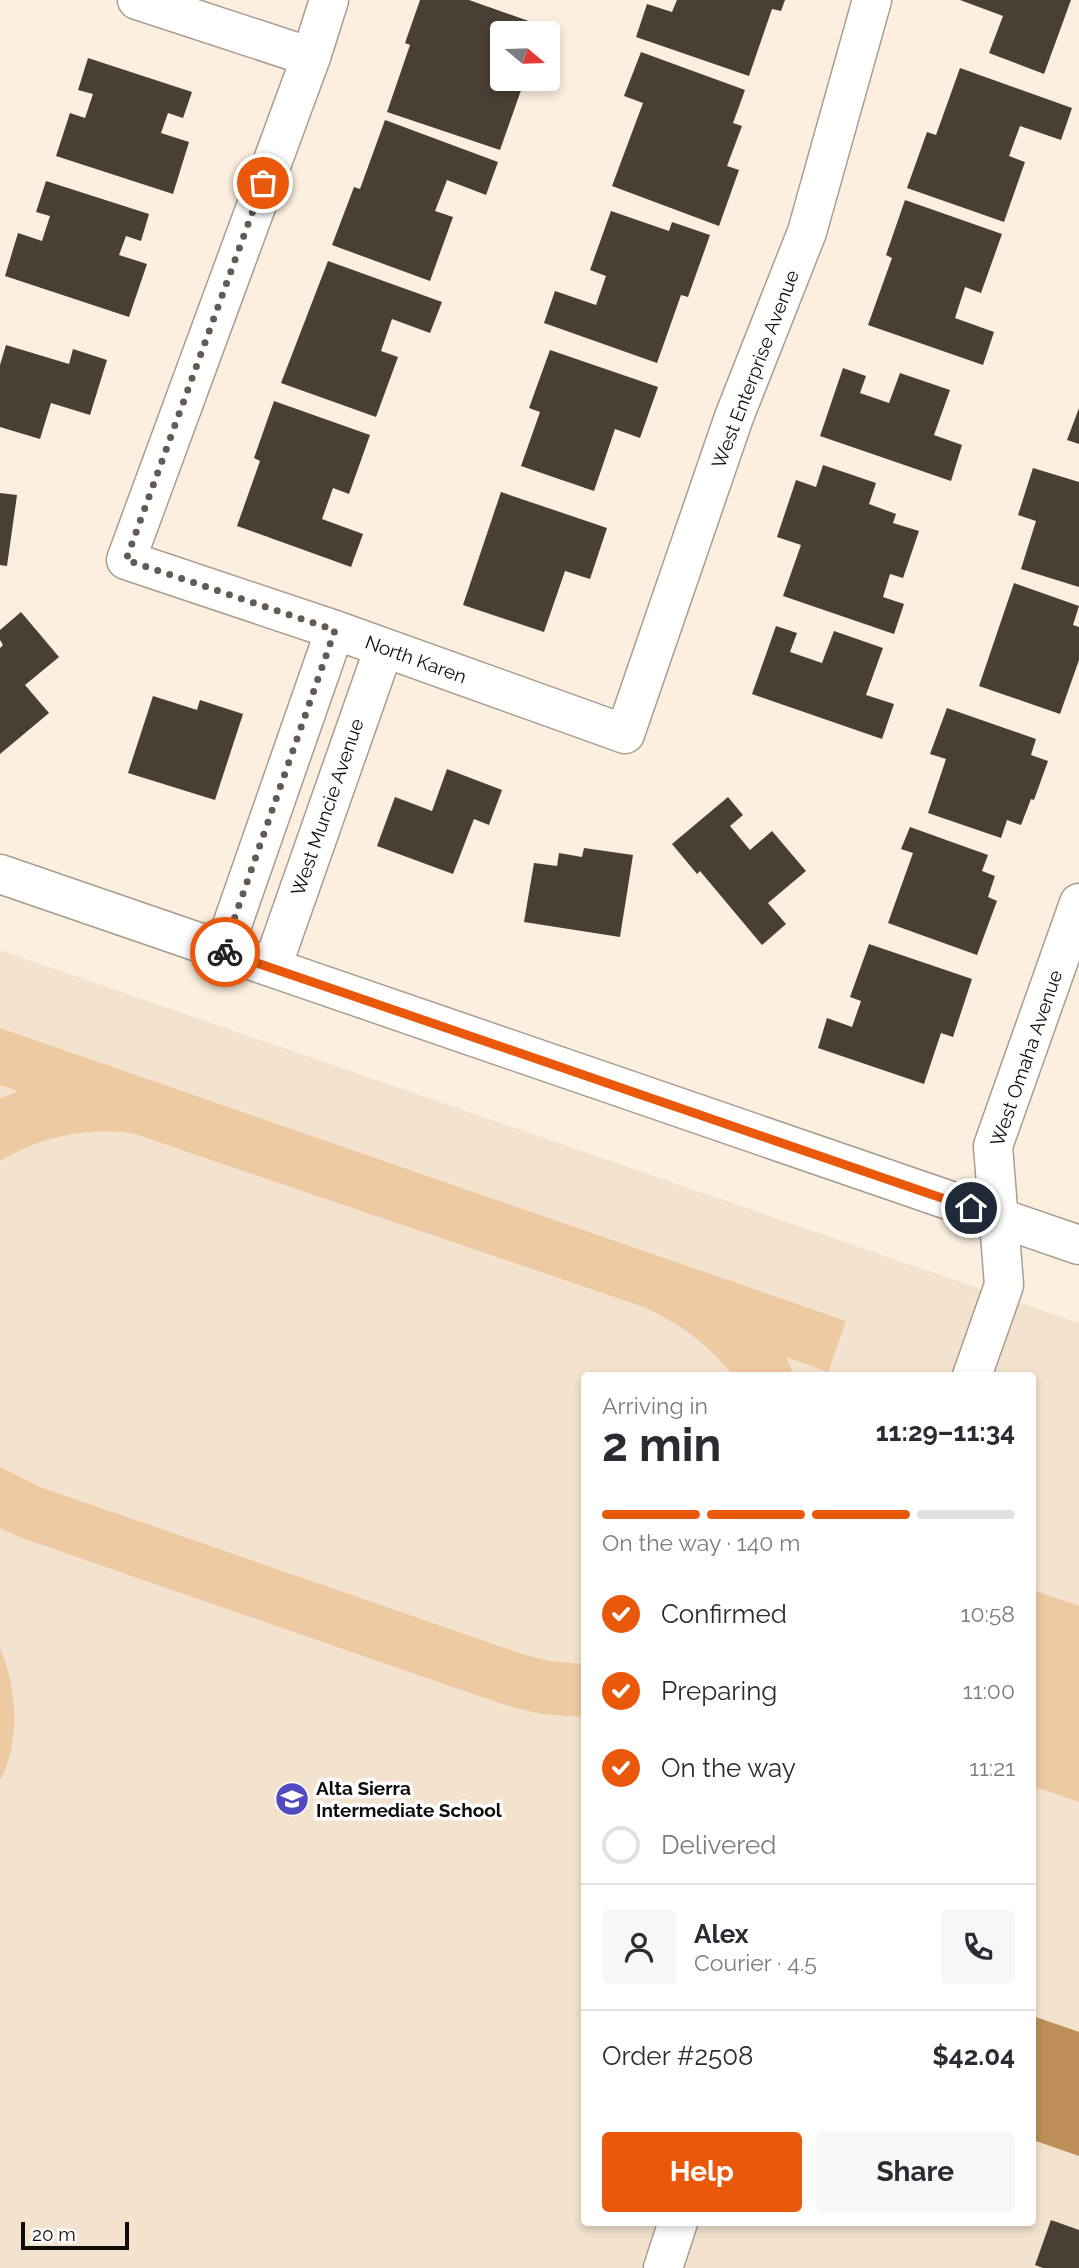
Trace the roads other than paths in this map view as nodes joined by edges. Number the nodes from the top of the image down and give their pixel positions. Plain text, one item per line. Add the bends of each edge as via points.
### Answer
1 (137, 0) edge
2 (329, 0) edge
3 (872, 0) edge
4 (311, 57) junction
5 (335, 630) junction
6 (384, 648) junction
7 (625, 734) joint
8 (0, 874) edge
9 (1079, 902) edge
10 (223, 951) junction
11 (272, 967) junction
12 (997, 1217) junction
13 (1079, 1245) edge
14 (973, 1372) edge
15 (677, 2226) edge
16 (663, 2268) edge

1 - 4 street
2 - 4 street
3 - 7 street, West Enterprise Avenue via 807,232 734,417
4 - 5 street, North Karen via 126,560
5 - 6 street, North Karen
5 - 10 street
6 - 7 street, North Karen
6 - 11 street, West Muncie Avenue
8 - 10 street
9 - 12 street, West Omaha Avenue via 993,1146
10 - 11 street
11 - 12 street
12 - 13 street
12 - 14 street, West Omaha Avenue via 1004,1285
15 - 16 street

